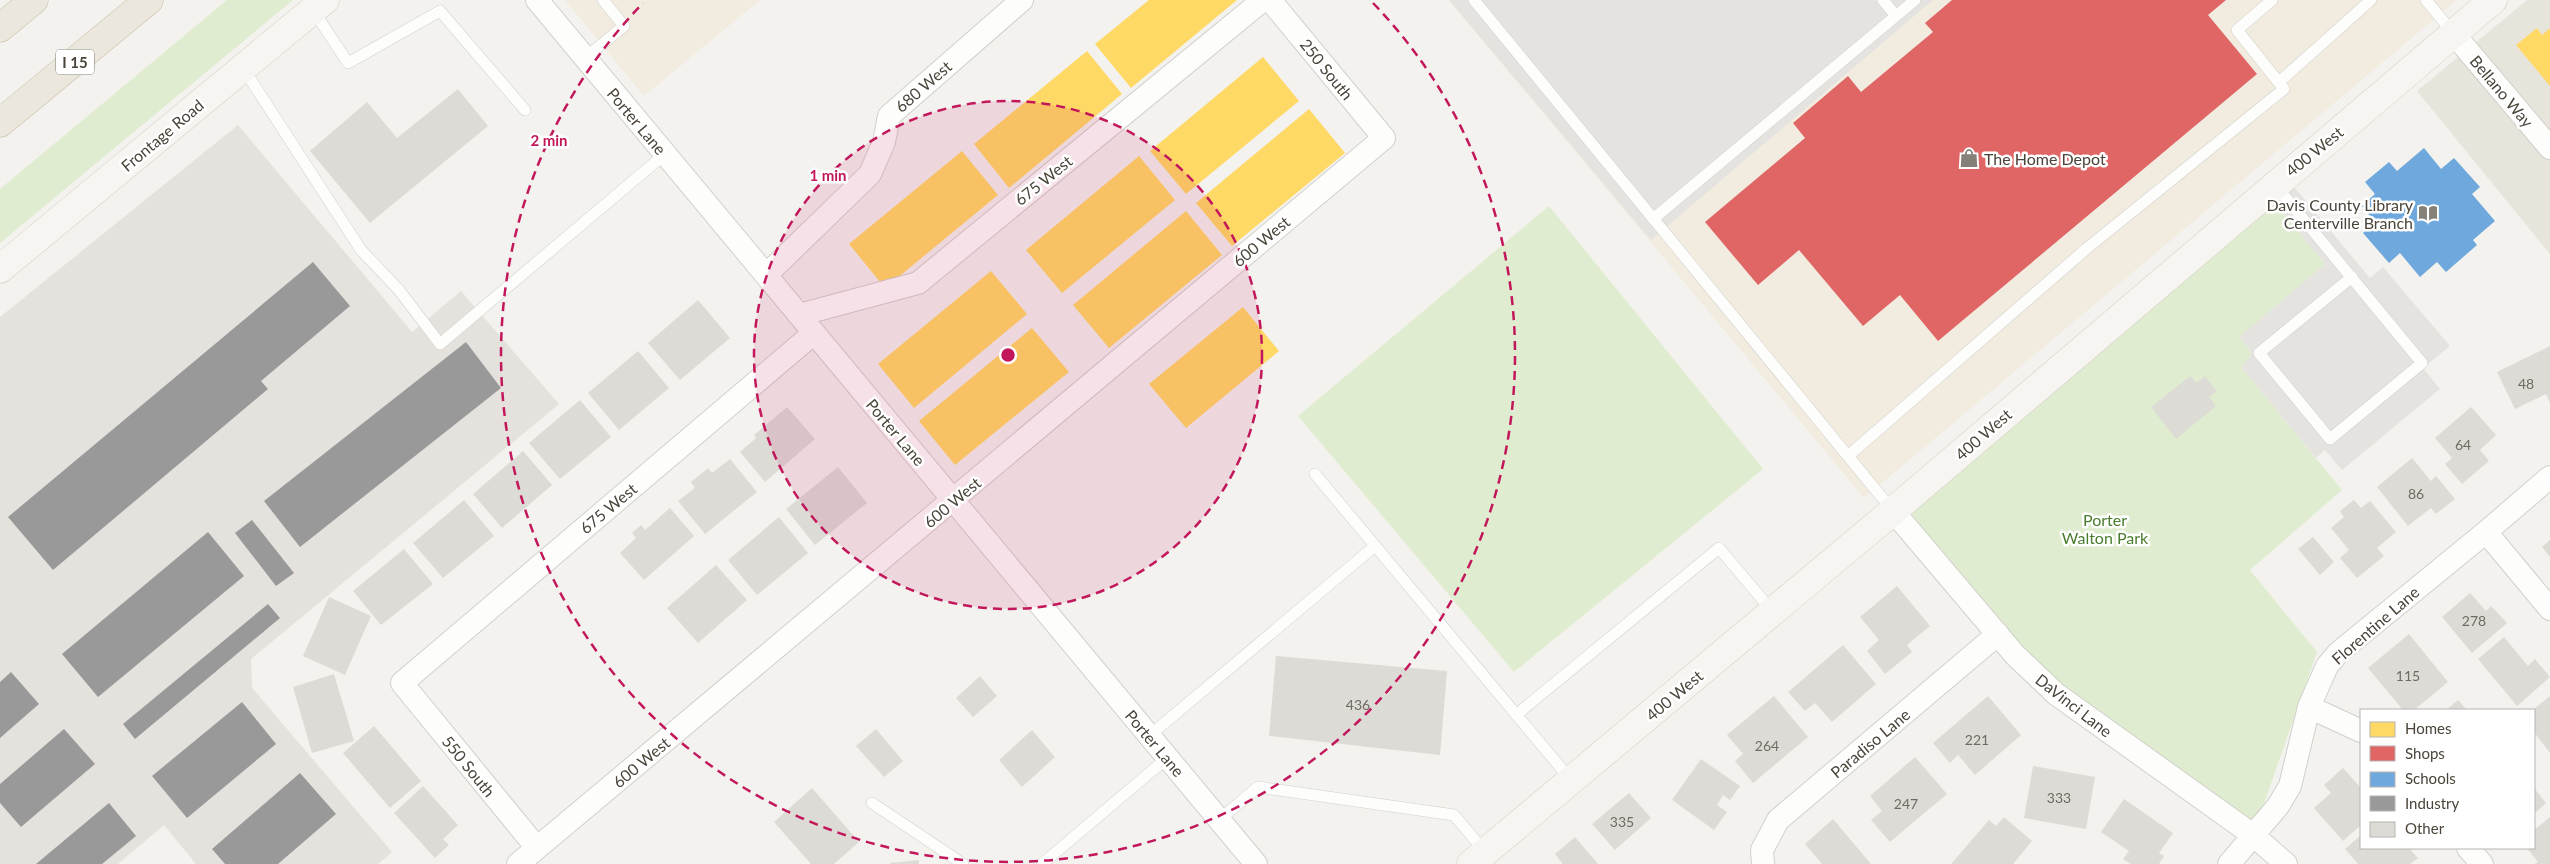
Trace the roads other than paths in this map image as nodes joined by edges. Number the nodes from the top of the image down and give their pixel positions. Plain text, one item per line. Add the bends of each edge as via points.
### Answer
1 (34, 0) edge
2 (149, 0) edge
3 (537, 0) edge
4 (603, 0) edge
5 (1022, 0) edge
6 (1263, 0) edge
7 (1270, 0) edge
8 (1474, 0) edge
9 (1883, 0) edge
10 (1915, 0) edge
11 (2272, 0) edge
12 (2371, 0) edge
13 (2426, 0) edge
14 (2493, 0) edge
15 (319, 5) edge
16 (1896, 16) junction
17 (0, 28) edge
18 (2453, 34) junction
19 (585, 58) junction
20 (243, 68) junction
21 (2279, 82) junction
22 (525, 110) dead end
23 (0, 124) edge
24 (1384, 138) joint
25 (2549, 146) edge
26 (665, 154) junction
27 (2275, 184) junction
28 (1653, 219) junction
29 (0, 269) edge
30 (766, 275) junction
31 (2352, 277) junction
32 (799, 314) junction
33 (814, 333) junction
34 (1848, 456) junction
35 (1314, 474) dead end
36 (2550, 477) edge
37 (953, 501) junction
38 (1893, 511) junction
39 (2486, 532) junction
40 (1375, 546) junction
41 (2550, 609) edge
42 (1773, 612) junction
43 (1998, 634) junction
44 (402, 683) joint
45 (2309, 707) junction
46 (1516, 715) junction
47 (2360, 731) edge
48 (1149, 736) junction
49 (1167, 758) junction
50 (1571, 780) junction
51 (872, 803) dead end
52 (1219, 820) junction
53 (2253, 835) junction
54 (537, 848) junction
55 (2469, 849) edge
56 (1478, 858) edge
57 (518, 864) edge
58 (963, 864) edge
59 (1042, 864) edge
60 (1256, 864) edge
61 (1763, 864) edge
62 (2230, 864) edge
63 (2286, 864) edge
64 (2482, 864) edge

1 - 17 highway
2 - 23 highway, I 15
3 - 19 street, Porter Lane
4 - 19 lane via 624,26
5 - 30 street, 680 West via 889,116 884,142 870,174
6 - 32 street, 675 West via 918,283
7 - 24 street, 250 South
8 - 28 lane
9 - 16 lane
10 - 16 lane
11 - 21 lane via 2237,30
12 - 21 lane
13 - 18 lane
14 - 18 main road, 400 West
15 - 20 main road, Frontage Road
15 - 22 lane via 348,63 440,11
16 - 28 lane
18 - 25 street, Bellano Way
18 - 27 main road, 400 West
19 - 26 street, Porter Lane
20 - 26 lane via 361,250 399,290 440,344
20 - 29 main road, Frontage Road
21 - 34 lane via 2284,89 2086,249
24 - 37 street, 600 West
26 - 30 street, Porter Lane
27 - 31 lane
27 - 38 main road, 400 West
28 - 34 lane
30 - 32 street, Porter Lane
31 - 31 lane via 2259,353 2330,439 2422,362
32 - 33 street, Porter Lane
33 - 37 street, Porter Lane
33 - 44 street, 675 West
34 - 38 lane
35 - 40 lane
36 - 39 street, Florentine Lane
37 - 48 street, Porter Lane
37 - 54 street, 600 West
38 - 42 main road, 400 West
38 - 43 street, DaVinci Lane
39 - 41 street
39 - 45 street, Florentine Lane via 2338,653 2327,666
40 - 46 lane
40 - 48 lane
42 - 46 lane via 1719,548
42 - 50 main road, 400 West
43 - 53 street, DaVinci Lane via 2063,700
43 - 61 street, Paradiso Lane via 1778,820 1762,850
44 - 54 street, 550 South
45 - 47 street
45 - 53 street, Florentine Lane via 2290,786
46 - 50 lane
48 - 49 street, Porter Lane
49 - 52 street, Porter Lane
49 - 59 lane
50 - 56 main road, 400 West
51 - 58 lane
52 - 56 lane via 1258,787 1454,815
52 - 60 street, Porter Lane
53 - 62 street, Florentine Lane
53 - 63 street, DaVinci Lane
54 - 57 street, 600 West
55 - 64 street

